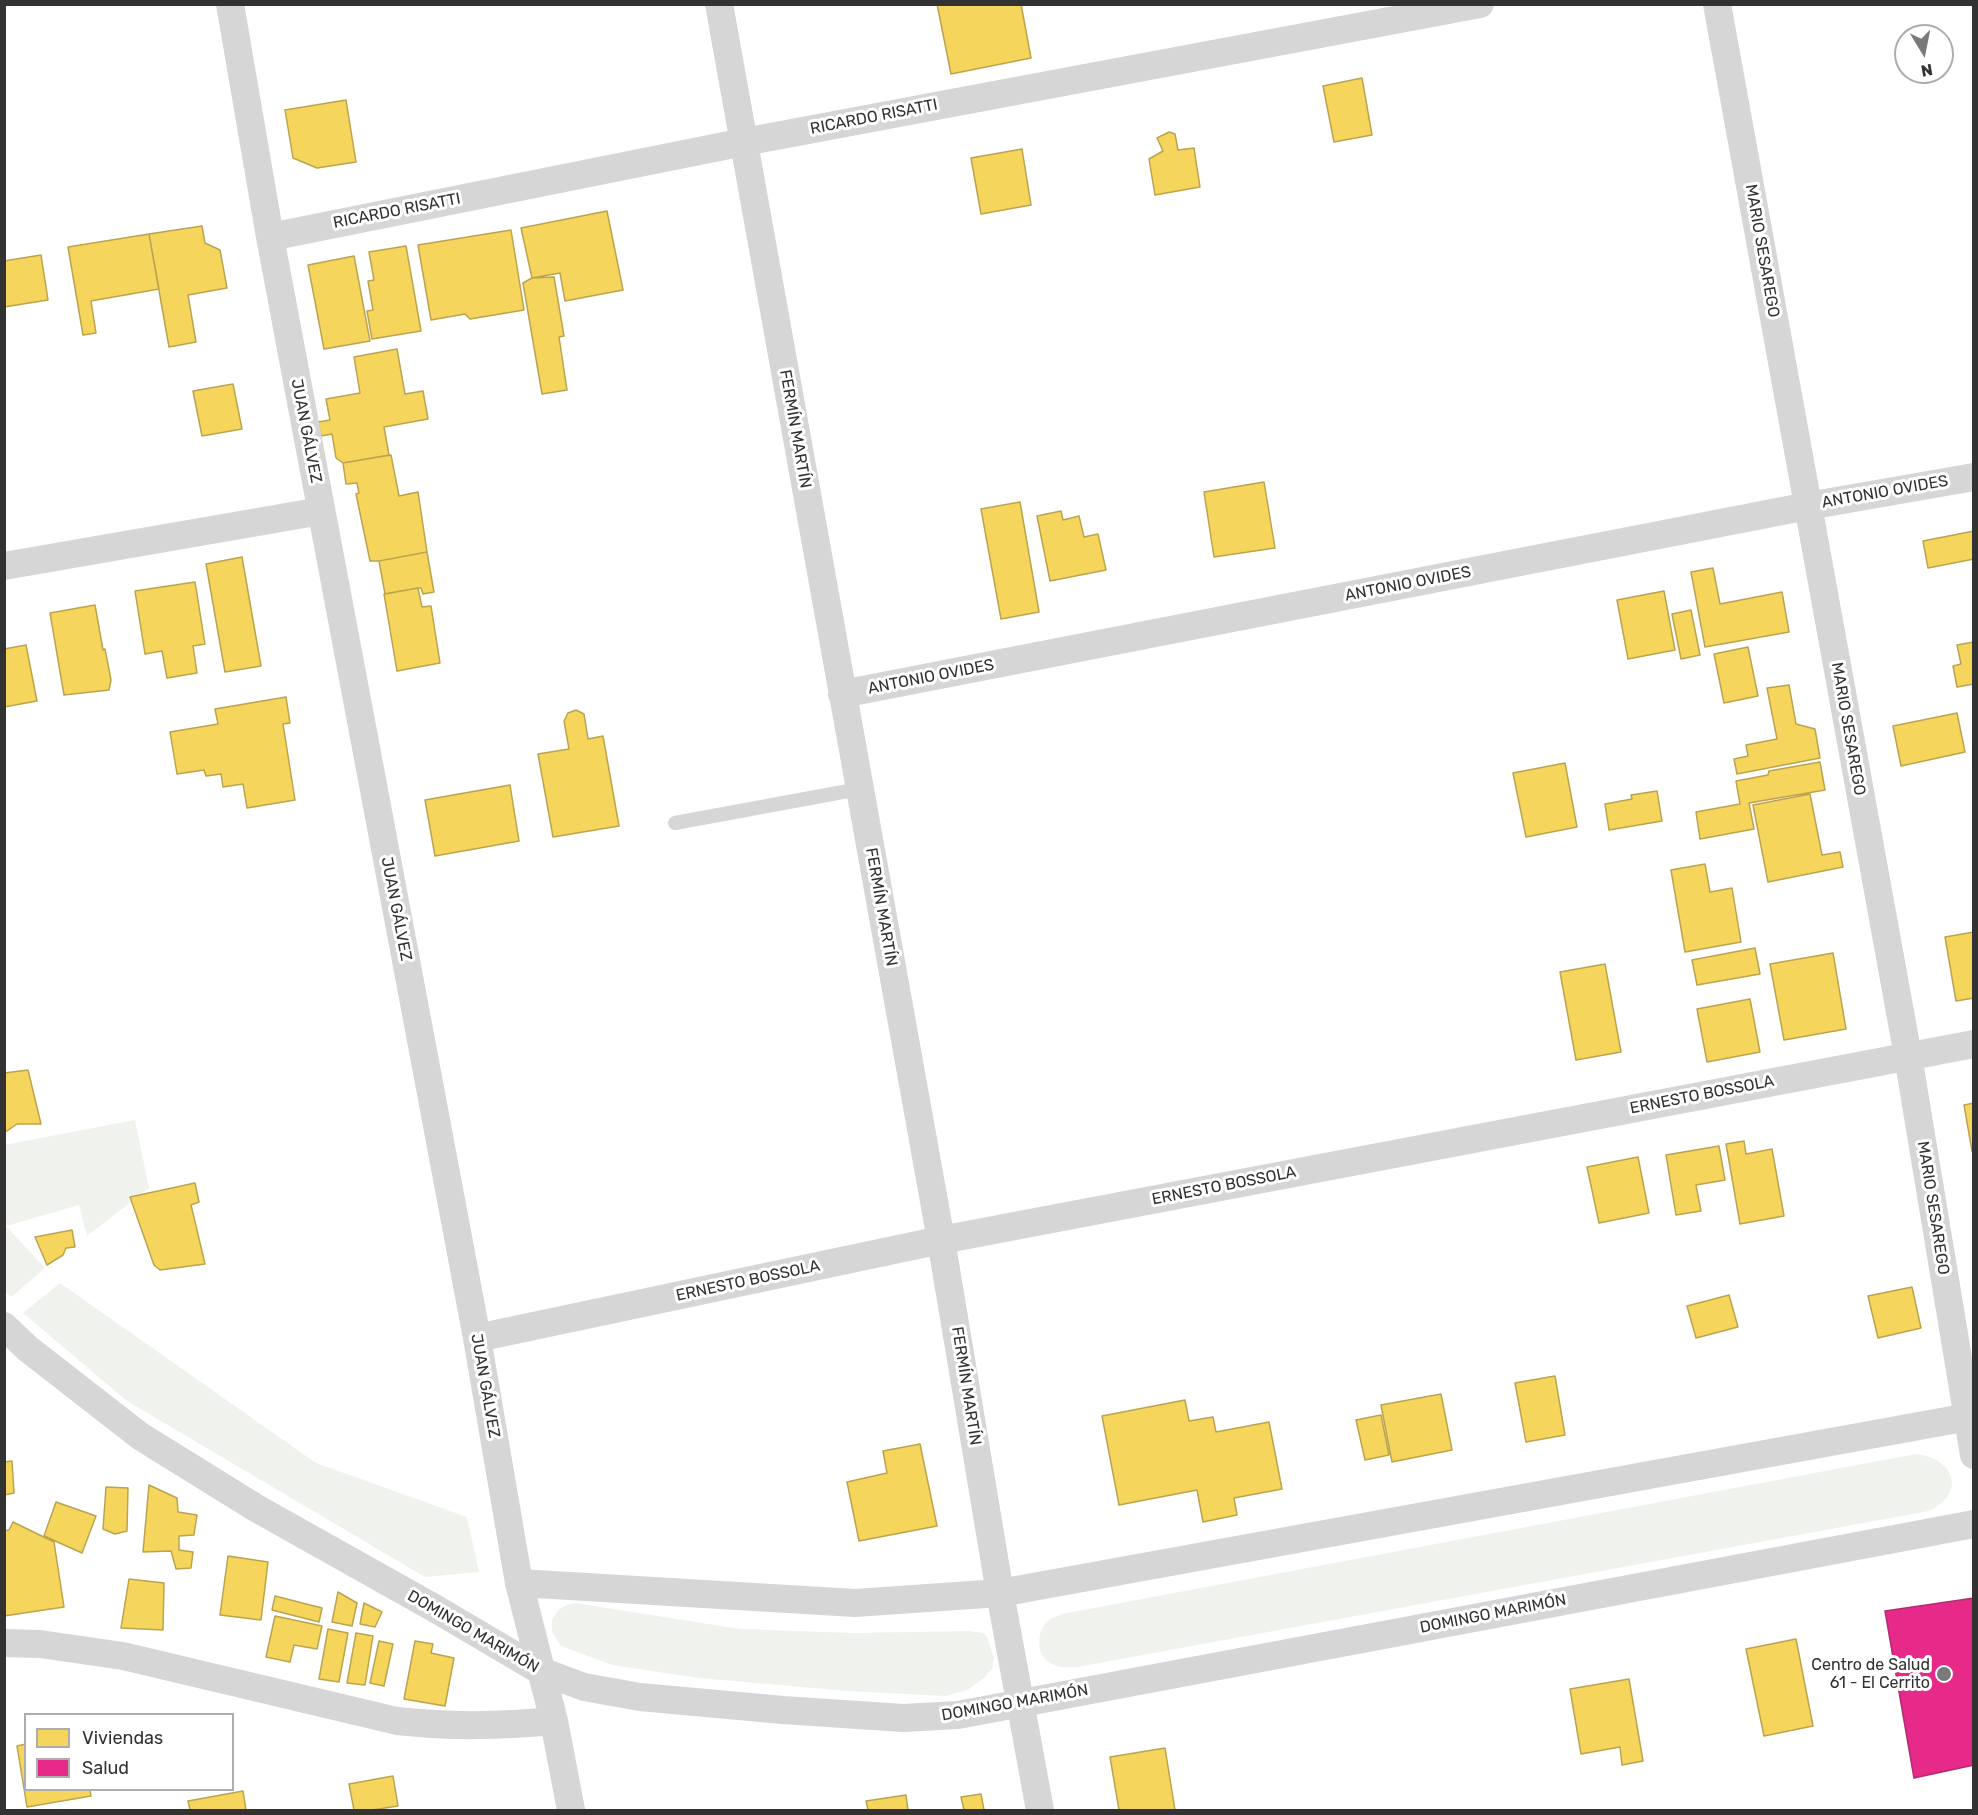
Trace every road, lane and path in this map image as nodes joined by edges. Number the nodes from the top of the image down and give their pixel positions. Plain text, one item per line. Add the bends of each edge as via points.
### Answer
1 (230, 4) edge
2 (719, 4) edge
3 (1480, 4) edge
4 (1717, 4) edge
5 (744, 142) junction
6 (270, 237) junction
7 (1974, 477) edge
8 (1808, 506) junction
9 (321, 511) junction
10 (4, 566) edge
11 (842, 694) junction
12 (859, 789) junction
13 (675, 823) dead end
14 (1974, 1044) edge
15 (1908, 1056) junction
16 (941, 1240) junction
17 (4, 1326) edge
18 (477, 1338) junction
19 (1970, 1416) edge
20 (1974, 1455) edge
21 (1974, 1524) edge
22 (519, 1583) junction
23 (1000, 1593) junction
24 (4, 1643) edge
25 (541, 1671) junction
26 (1020, 1703) junction
27 (554, 1722) junction
28 (571, 1810) edge
29 (1040, 1810) edge

1 - 6 street, JUAN GÁLVEZ
2 - 5 street, FERMÍN MARTÍN
3 - 5 street, RICARDO RISATTI
4 - 8 street, MARIO SESAREGO
5 - 6 street, RICARDO RISATTI
5 - 11 street, FERMÍN MARTÍN
6 - 9 street, JUAN GÁLVEZ
7 - 8 street, ANTONIO OVIDES
8 - 11 street, ANTONIO OVIDES
8 - 15 street, MARIO SESAREGO
9 - 10 street
9 - 18 street, JUAN GÁLVEZ
11 - 12 street, FERMÍN MARTÍN
12 - 13 lane
12 - 16 street, FERMÍN MARTÍN
14 - 15 street, ERNESTO BOSSOLA
15 - 16 street, ERNESTO BOSSOLA
15 - 19 street, MARIO SESAREGO
16 - 18 street, ERNESTO BOSSOLA
16 - 23 street, FERMÍN MARTÍN
17 - 25 street, DOMINGO MARIMÓN via 140,1436 256,1508
18 - 22 street, JUAN GÁLVEZ
19 - 20 street, MARIO SESAREGO
19 - 23 street
21 - 26 street, DOMINGO MARIMÓN
22 - 23 street via 855,1603
22 - 25 street, JUAN GÁLVEZ
23 - 26 street, FERMÍN MARTÍN
24 - 27 street via 123,1656 397,1721 437,1726
25 - 26 street, DOMINGO MARIMÓN via 584,1687 783,1710 903,1718 958,1715
25 - 27 street, JUAN GÁLVEZ
26 - 29 street, FERMÍN MARTÍN
27 - 28 street, JUAN GÁLVEZ

